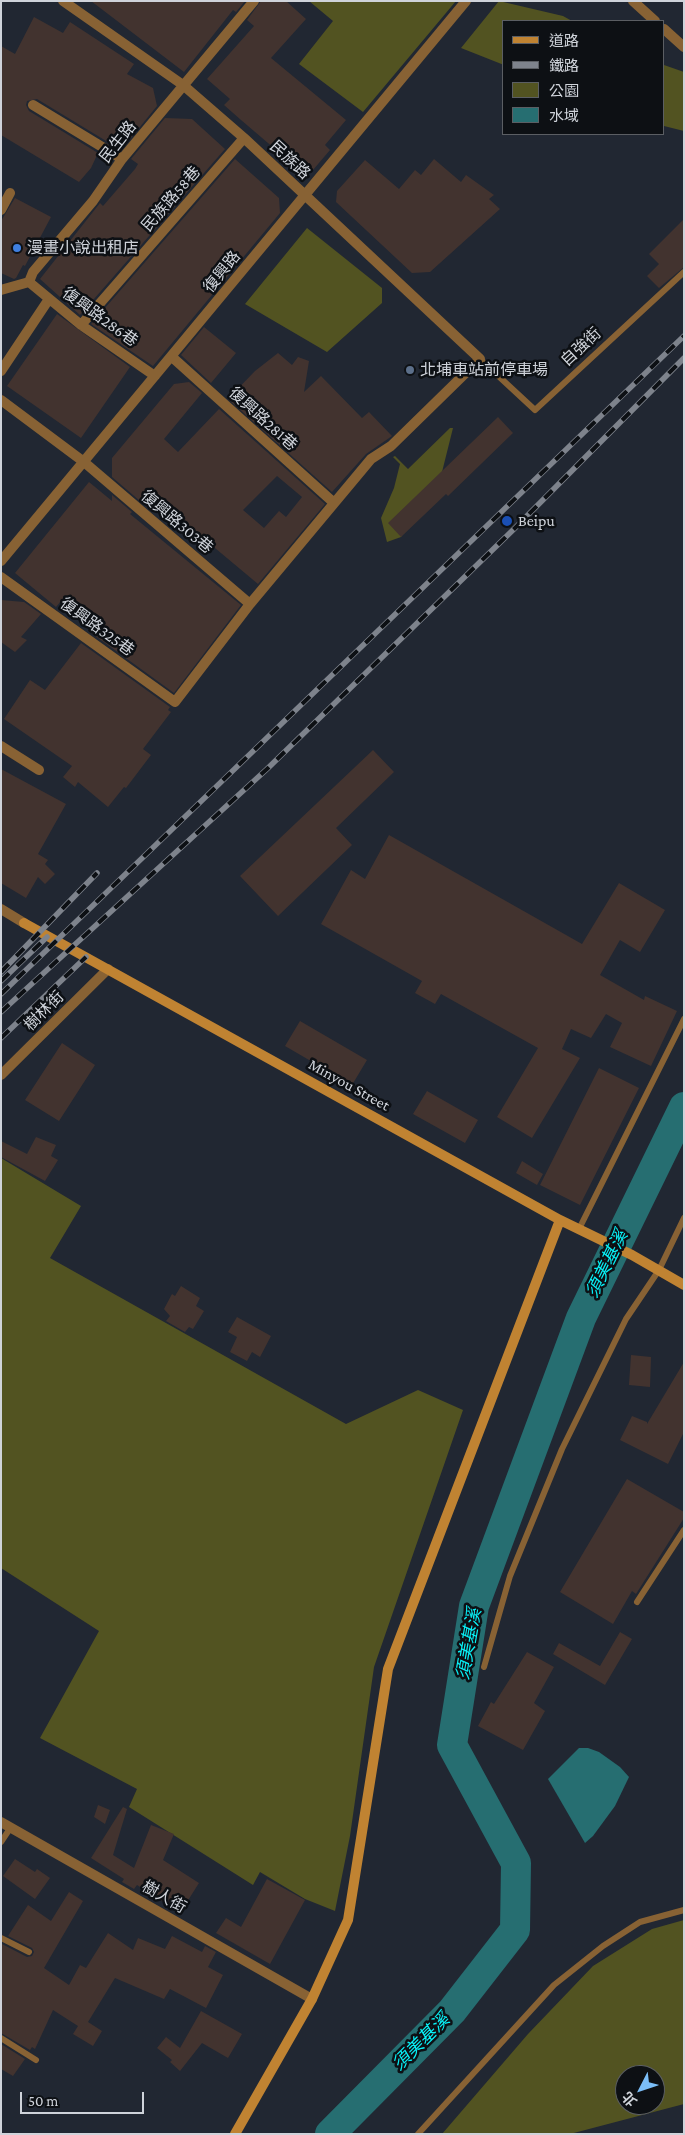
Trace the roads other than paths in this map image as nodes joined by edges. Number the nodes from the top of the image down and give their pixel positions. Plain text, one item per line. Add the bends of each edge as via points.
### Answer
1 (63, 1) edge
2 (254, 1) edge
3 (466, 1) edge
4 (633, 1) edge
5 (654, 20) edge
6 (665, 30) edge
7 (684, 47) edge
8 (183, 85) junction
9 (33, 105) dead end
10 (244, 138) junction
11 (122, 159) junction
12 (10, 193) dead end
13 (305, 194) junction
14 (1, 210) edge
15 (684, 272) edge
16 (29, 282) junction
17 (1, 290) edge
18 (50, 299) junction
19 (81, 325) junction
20 (172, 357) junction
21 (480, 359) junction
22 (1, 371) edge
23 (156, 376) junction
24 (1, 400) edge
25 (84, 462) junction
26 (333, 502) junction
27 (1, 560) edge
28 (1, 577) edge
29 (250, 604) junction
30 (1, 746) edge
31 (39, 770) dead end
32 (1, 909) edge
33 (108, 969) junction
34 (684, 1019) edge
35 (1, 1075) edge
36 (684, 1218) edge
37 (560, 1220) junction
38 (579, 1229) junction
39 (659, 1270) junction
40 (684, 1284) edge
41 (684, 1530) edge
42 (638, 1602) dead end
43 (484, 1667) dead end
44 (6, 1824) edge
45 (1, 1842) edge
46 (684, 1910) edge
47 (1, 1938) edge
48 (29, 1952) dead end
49 (312, 1999) junction
50 (1, 2038) edge
51 (36, 2060) dead end
52 (234, 2134) edge
53 (418, 2134) edge

1 - 8 street, 民族路
2 - 8 street, 民生路
3 - 13 street, 復興路
4 - 5 street
6 - 7 street
8 - 10 street, 民族路
8 - 11 street, 民生路
9 - 11 street
10 - 13 street, 民族路
10 - 19 street, 民族路58巷
11 - 16 street, 民生路 via 93,201 33,272
12 - 14 street
13 - 20 street, 復興路
13 - 21 street, 民族路
15 - 21 lane, 自強街 via 535,410
16 - 17 street
16 - 18 street, 復興路286巷
18 - 19 street, 復興路286巷
18 - 22 street
19 - 23 street, 復興路286巷
20 - 23 street, 復興路
20 - 26 street, 復興路281巷
21 - 26 street via 390,446 371,458
23 - 25 street, 復興路
24 - 25 street, 復興路303巷
25 - 27 street, 復興路
25 - 29 street, 復興路303巷
26 - 29 street
28 - 29 street, 復興路325巷 via 175,702
30 - 31 street
32 - 33 street, Minyou Street
33 - 35 street, 樹林街
33 - 37 street, Minyou Street
34 - 38 lane
36 - 39 lane
37 - 38 street, Minyou Street
37 - 49 street via 388,1669 348,1920
38 - 39 street, Minyou Street
39 - 40 street, Minyou Street
39 - 43 lane via 626,1319 562,1449 510,1576
41 - 42 lane
44 - 45 lane
44 - 49 street, 樹人街
46 - 53 lane via 640,1922 603,1946 554,1985
47 - 48 lane
49 - 52 street
50 - 51 lane

